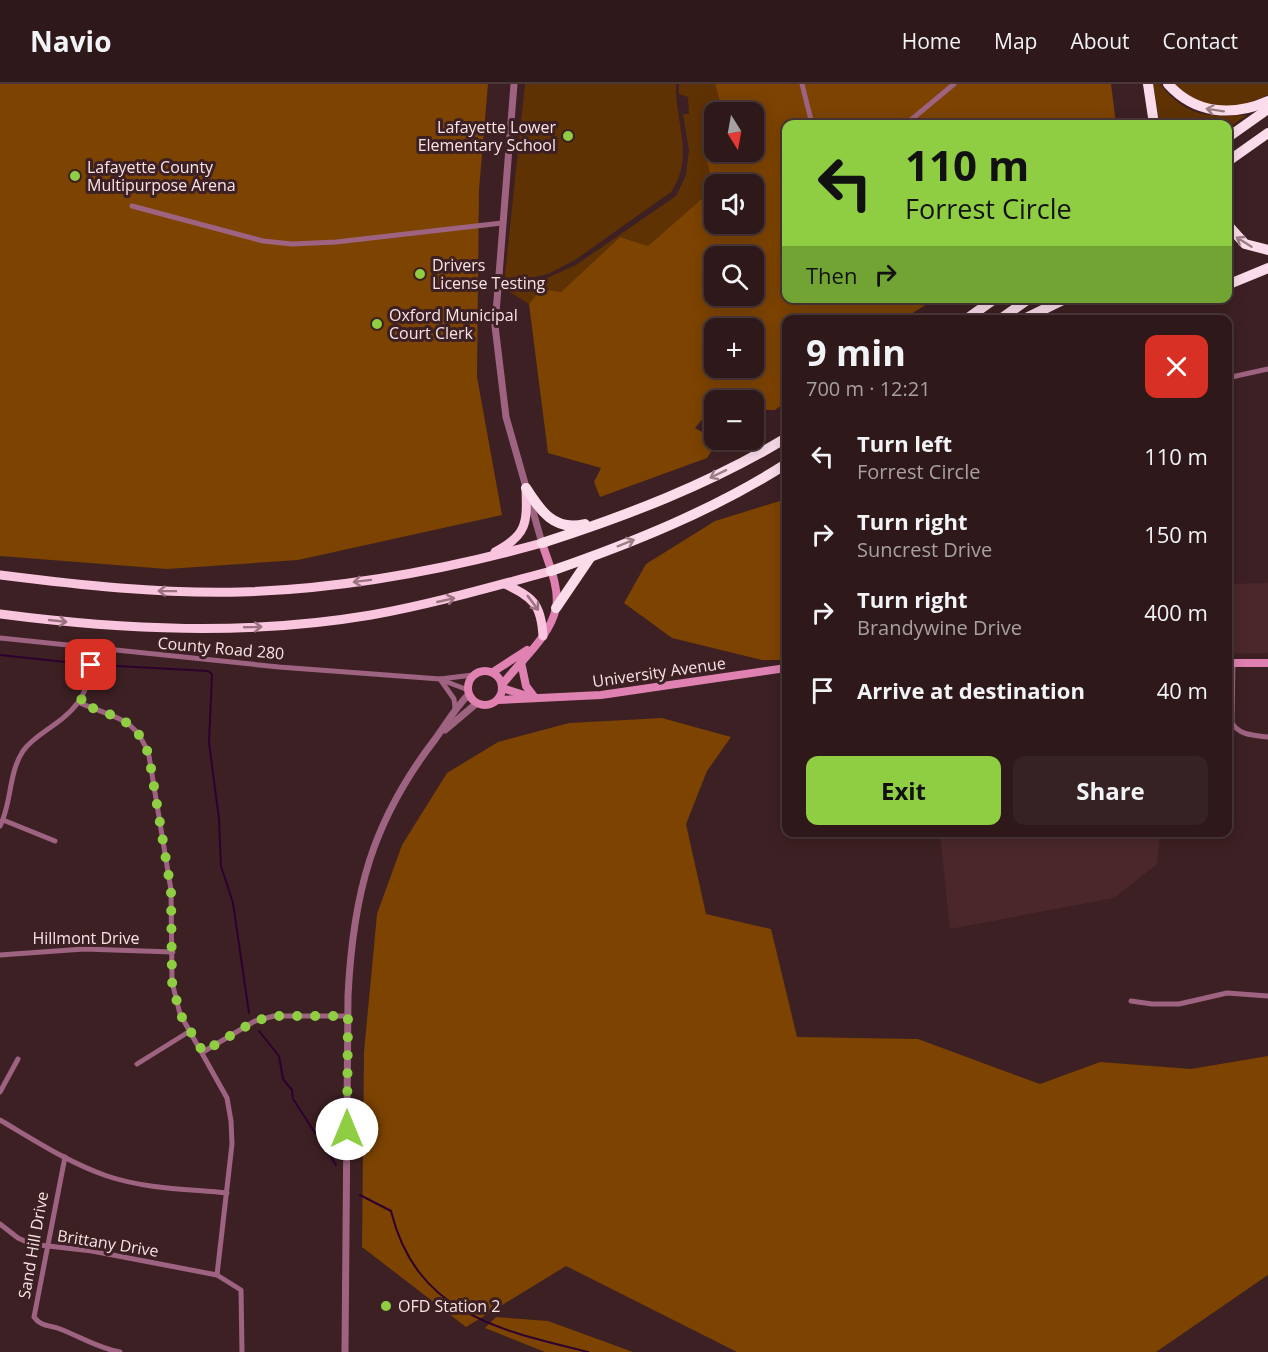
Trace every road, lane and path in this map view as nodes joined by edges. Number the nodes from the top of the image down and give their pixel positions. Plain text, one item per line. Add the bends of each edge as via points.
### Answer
1 (514, 84) edge
2 (802, 84) edge
3 (954, 84) edge
4 (1148, 84) edge
5 (1168, 84) edge
6 (1268, 101) edge
7 (1268, 109) edge
8 (811, 120) edge
9 (911, 120) edge
10 (1153, 120) edge
11 (1268, 133) edge
12 (1232, 134) edge
13 (1248, 147) junction
14 (1232, 158) edge
15 (1232, 165) edge
16 (132, 206) dead end
17 (502, 223) junction
18 (1232, 232) edge
19 (1268, 249) edge
20 (1268, 268) edge
21 (1232, 283) edge
22 (989, 303) edge
23 (1023, 303) edge
24 (1056, 303) edge
25 (973, 315) edge
26 (1006, 315) edge
27 (1032, 315) edge
28 (1268, 369) edge
29 (1232, 377) edge
30 (782, 440) edge
31 (782, 466) edge
32 (526, 488) junction
33 (620, 516) junction
34 (542, 543) junction
35 (590, 558) junction
36 (479, 560) junction
37 (551, 571) junction
38 (0, 575) edge
39 (505, 584) junction
40 (556, 608) junction
41 (0, 614) edge
42 (543, 636) junction
43 (0, 638) edge
44 (532, 648) junction
45 (93, 650) junction
46 (521, 662) junction
47 (1232, 663) edge
48 (1268, 663) edge
49 (782, 669) edge
50 (493, 672) junction
51 (473, 675) junction
52 (440, 679) junction
53 (502, 687) junction
54 (468, 692) junction
55 (535, 698) junction
56 (498, 700) junction
57 (80, 703) junction
58 (477, 703) junction
59 (455, 708) junction
60 (1232, 723) edge
61 (438, 735) junction
62 (1268, 737) edge
63 (3, 820) junction
64 (0, 826) edge
65 (55, 841) dead end
66 (173, 952) junction
67 (0, 955) edge
68 (1268, 996) edge
69 (1131, 1000) dead end
70 (348, 1016) junction
71 (190, 1031) junction
72 (203, 1052) junction
73 (18, 1059) dead end
74 (137, 1064) dead end
75 (0, 1092) edge
76 (0, 1120) edge
77 (65, 1157) junction
78 (226, 1192) junction
79 (0, 1224) edge
80 (47, 1247) junction
81 (218, 1275) junction
82 (105, 1351) edge
83 (120, 1352) edge
84 (242, 1352) edge
85 (345, 1352) edge

1 - 17 street
2 - 8 street
3 - 9 street
4 - 10 highway
6 -> 5 highway via 1218,111 1182,98
7 - 12 highway
11 - 13 highway
13 - 14 highway
13 - 15 highway
16 - 17 street via 263,241 292,244
17 - 32 street via 495,326 506,417
19 -> 18 highway via 1245,244
20 - 21 highway
22 - 25 highway
23 - 26 highway
24 - 27 highway
28 - 29 street
30 -> 33 highway via 714,476
35 -> 31 highway via 712,505
32 - 33 highway via 542,513 565,525
32 - 34 street
32 - 36 highway via 527,519 522,533 511,544
33 - 34 highway
34 - 36 highway
34 - 37 main road
35 - 37 highway
35 - 40 highway
36 -> 38 highway via 399,577 241,592 147,591
37 - 39 highway
37 - 40 main road
41 -> 39 highway via 114,627 261,627 370,615
39 -> 42 highway via 533,600
40 - 42 main road
42 - 44 main road
43 - 45 street, County Road 280
44 - 46 main road
44 - 50 main road
45 - 52 street, County Road 280
45 - 57 street via 89,681
46 - 53 main road
46 - 55 main road via 526,686
47 - 48 main road
49 - 55 main road, University Avenue via 601,695
50 - 51 main road via 483,670
50 - 53 main road
51 - 52 street
51 - 54 main road
52 - 54 street
52 - 59 street via 454,699
53 - 55 main road, University Avenue
53 - 56 main road
54 - 58 main road
54 - 59 street
55 - 56 main road, University Avenue
56 - 58 main road via 488,705
57 - 63 street via 23,752 14,770
57 - 66 street via 121,717 144,740 171,890
58 - 61 street
59 - 61 street
60 - 62 street via 1244,734
61 - 70 street via 395,800 367,862 351,941
63 - 64 street
63 - 65 street
66 - 67 street, Hillmont Drive via 84,949
66 - 71 street via 172,982 180,1014
68 - 69 street via 1227,993 1179,1004
70 - 72 street via 274,1016 255,1021
70 - 85 street
71 - 72 street
71 - 74 street
72 - 78 street via 227,1098 230,1115 232,1144
73 - 75 street
76 - 77 street
77 - 78 street via 148,1186
77 - 80 street, Sand Hill Drive
78 - 81 street
79 - 80 street, Brittany Drive via 18,1238
80 - 81 street, Brittany Drive via 92,1251
80 - 82 street, Sand Hill Drive via 34,1317 42,1325 58,1328
81 - 84 street via 241,1290
82 - 83 street, Sand Hill Drive

